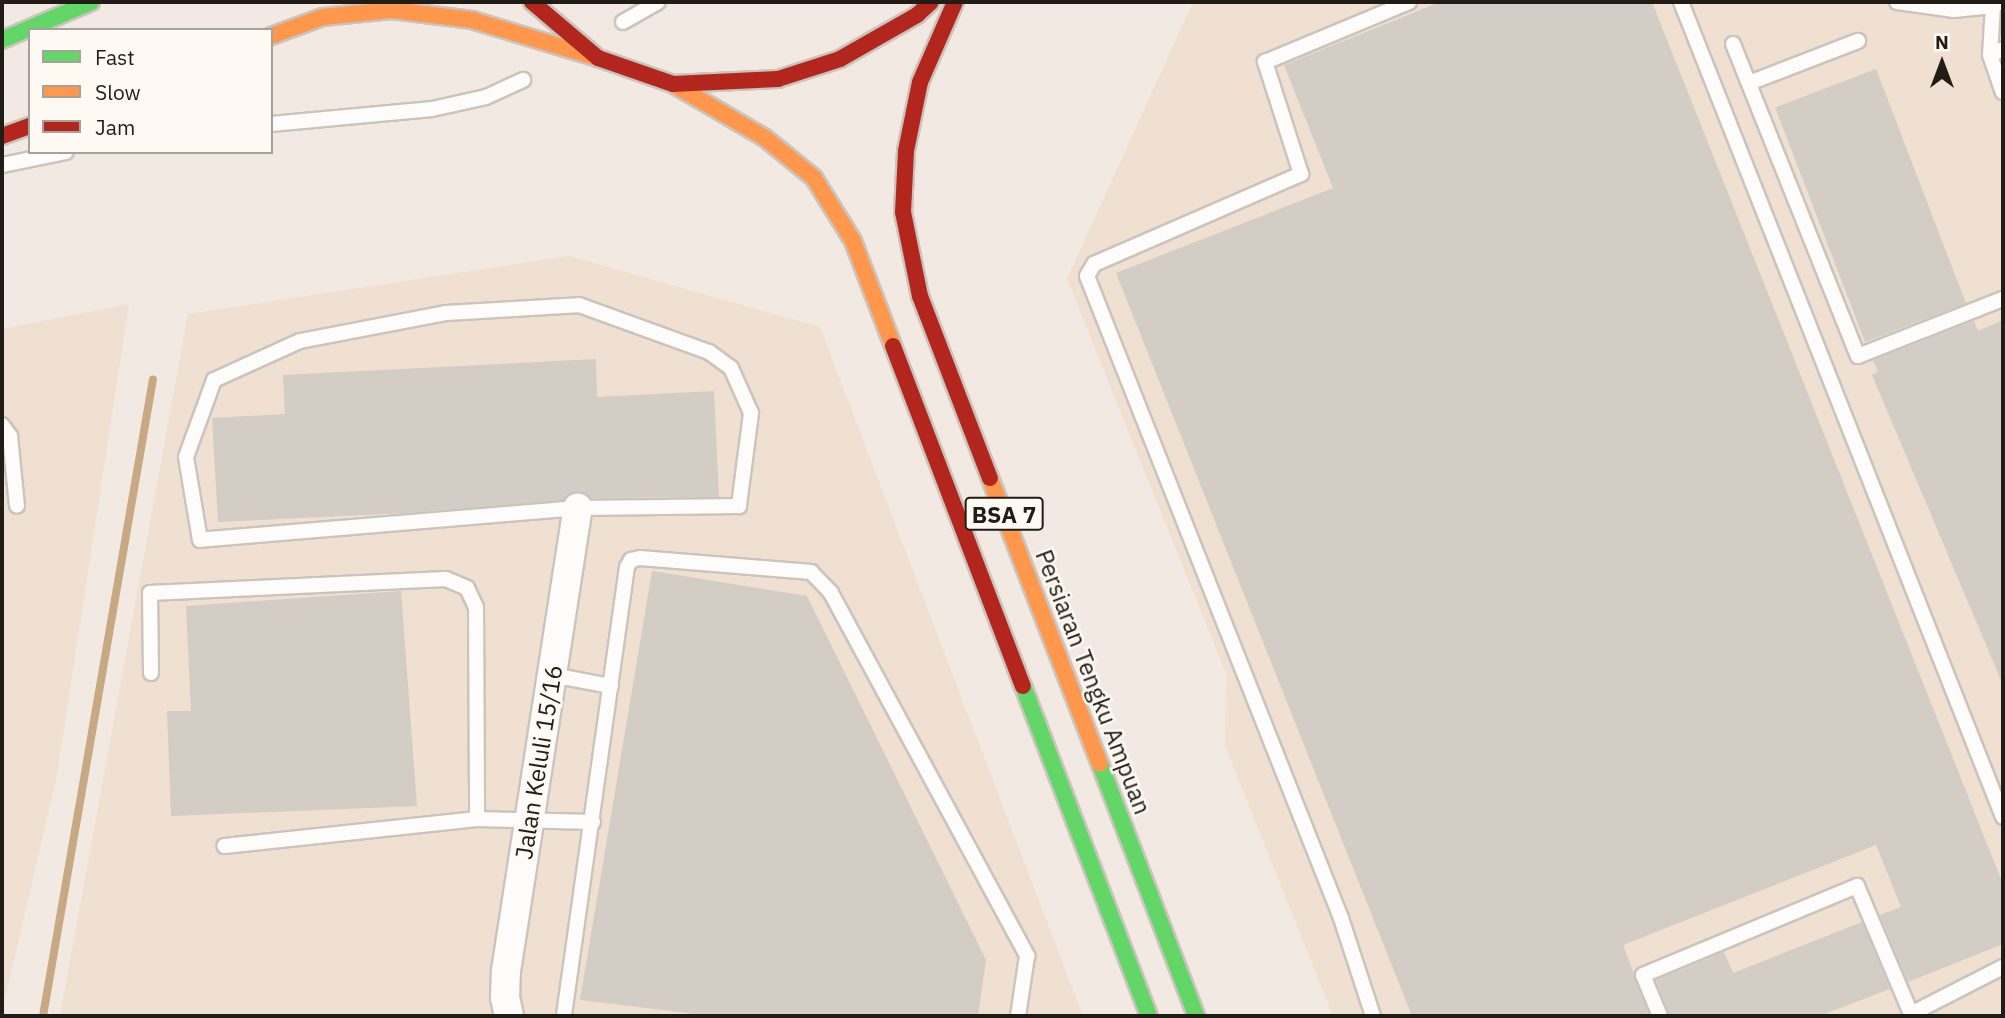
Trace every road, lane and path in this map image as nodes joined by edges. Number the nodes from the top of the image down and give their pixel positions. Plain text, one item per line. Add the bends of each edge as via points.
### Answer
1 (91, 2) edge
2 (532, 2) edge
3 (658, 2) edge
4 (930, 2) edge
5 (956, 2) edge
6 (1409, 2) edge
7 (1681, 2) edge
8 (1897, 2) edge
9 (1997, 4) edge
10 (623, 22) dead end
11 (30, 28) edge
12 (28, 29) edge
13 (273, 35) edge
14 (2, 40) edge
15 (1858, 41) dead end
16 (1733, 44) dead end
17 (1996, 52) edge
18 (598, 58) junction
19 (523, 80) dead end
20 (1749, 83) junction
21 (673, 84) junction
22 (2003, 92) edge
23 (273, 124) edge
24 (28, 127) edge
25 (2, 136) edge
26 (56, 154) edge
27 (2, 165) edge
28 (2003, 299) edge
29 (2, 425) edge
30 (16, 506) dead end
31 (578, 508) junction
32 (151, 673) dead end
33 (552, 675) junction
34 (611, 686) junction
35 (2003, 817) edge
36 (530, 818) junction
37 (477, 819) junction
38 (593, 822) junction
39 (224, 846) dead end
40 (2003, 967) edge
41 (1909, 1015) edge
42 (509, 1016) edge
43 (566, 1016) edge
44 (1018, 1016) edge
45 (1149, 1016) edge
46 (1196, 1016) edge
47 (1373, 1016) edge
48 (1660, 1016) edge

1 - 11 main road
2 - 18 main road
3 - 10 lane
4 - 21 main road via 917,15 840,59 778,79
5 - 46 main road, Persiaran Tengku Ampuan / BSA 7 via 920,82 906,151 903,212 920,296
6 - 47 lane via 1265,62 1301,174 1094,264 1087,276 1341,918
7 - 35 lane
8 - 9 lane via 1954,10
9 - 17 lane
12 - 14 main road
13 - 18 main road via 323,17 392,10 472,20
15 - 20 lane
16 - 20 lane
17 - 22 lane
18 - 21 main road
19 - 23 lane via 486,97 432,108
20 - 28 lane via 1858,356
21 - 45 main road, BSA 7 via 765,138 814,178 853,241
24 - 25 main road
26 - 27 lane
29 - 30 lane via 10,436
31 - 31 lane via 739,506 751,413 731,368 709,352 579,305 445,313 300,341 214,380 186,457 200,540
31 - 33 street, Jalan Keluli 15/16
32 - 37 lane via 150,593 446,579 467,588 476,607
33 - 34 lane
33 - 36 street, Jalan Keluli 15/16
34 - 38 lane
34 - 44 lane via 626,568 631,560 811,572 831,593 1027,956
36 - 37 lane
36 - 38 lane
36 - 42 street, Jalan Keluli 15/16 via 506,971
37 - 39 lane
38 - 43 lane
40 - 41 lane
41 - 48 lane via 1857,886 1643,975

